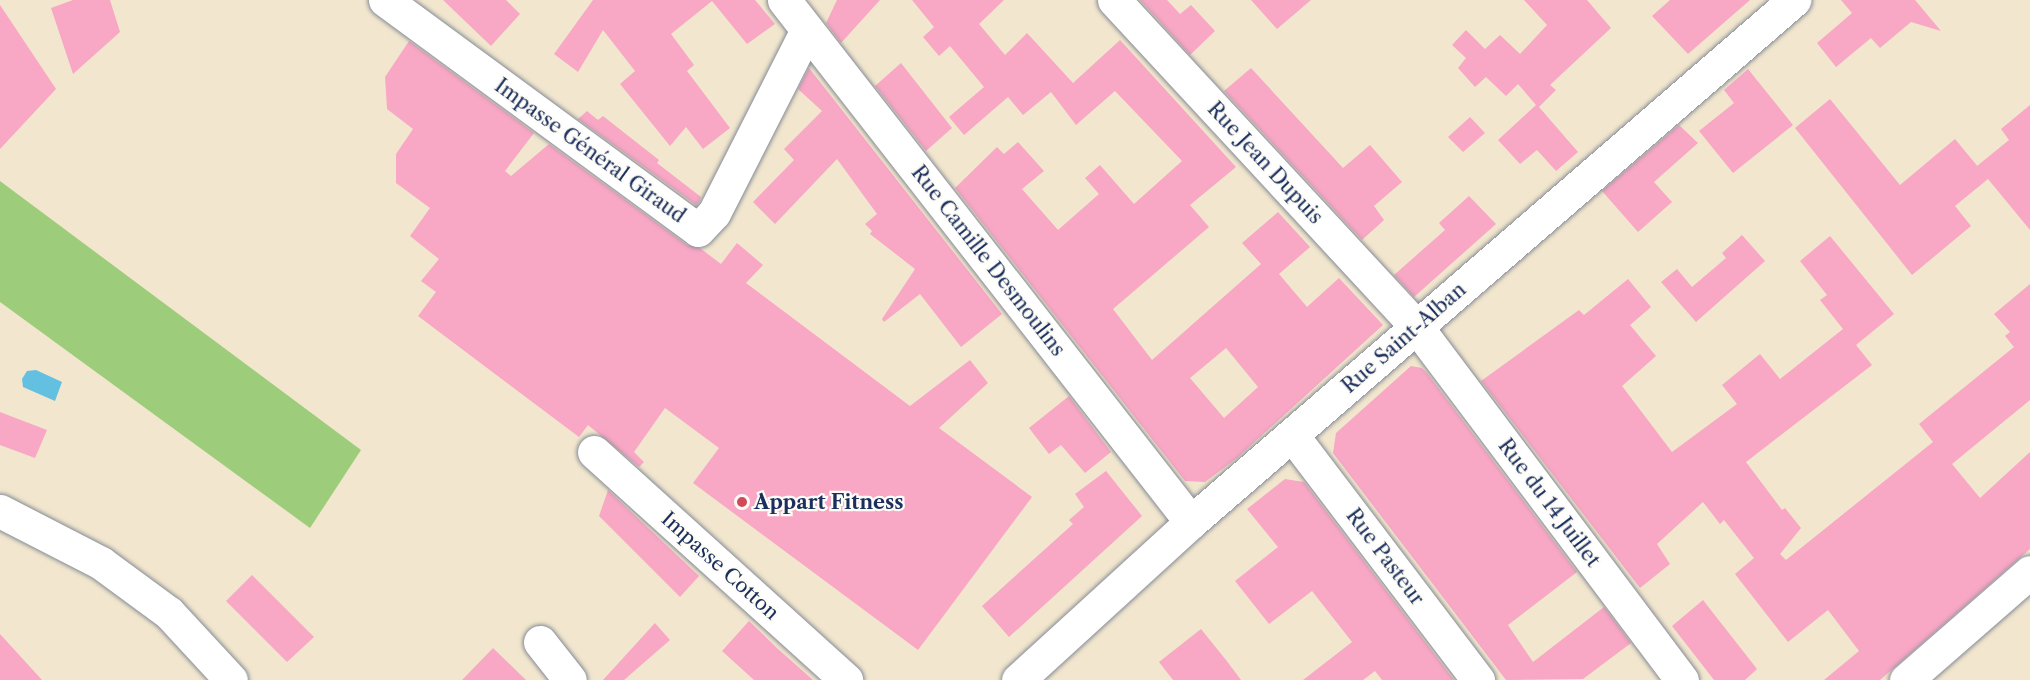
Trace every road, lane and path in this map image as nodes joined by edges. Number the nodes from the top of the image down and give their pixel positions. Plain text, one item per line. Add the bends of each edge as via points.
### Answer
1 (385, 0) edge
2 (784, 0) edge
3 (1114, 0) edge
4 (1794, 0) edge
5 (807, 30) junction
6 (1416, 326) junction
7 (1292, 435) junction
8 (594, 452) dead end
9 (0, 511) edge
10 (1191, 522) junction
11 (2030, 572) edge
12 (540, 642) dead end
13 (231, 680) edge
14 (570, 680) edge
15 (846, 680) edge
16 (1018, 680) edge
17 (1478, 680) edge
18 (1682, 680) edge
19 (1906, 680) edge

1 - 5 street, Impasse Général Giraud via 698,230 714,213
2 - 5 street, Rue Camille Desmoulins
3 - 6 street, Rue Jean Dupuis
4 - 6 street, Rue Saint-Alban via 1721,67
5 - 10 street, Rue Camille Desmoulins
6 - 7 street, Rue Saint-Alban
6 - 18 street, Rue du 14 Juillet
7 - 10 street, Rue Saint-Alban
7 - 17 street, Rue Pasteur
8 - 15 street, Impasse Cotton
9 - 13 street via 101,563 161,607
10 - 16 street, Rue Saint-Alban
11 - 19 street
12 - 14 street

